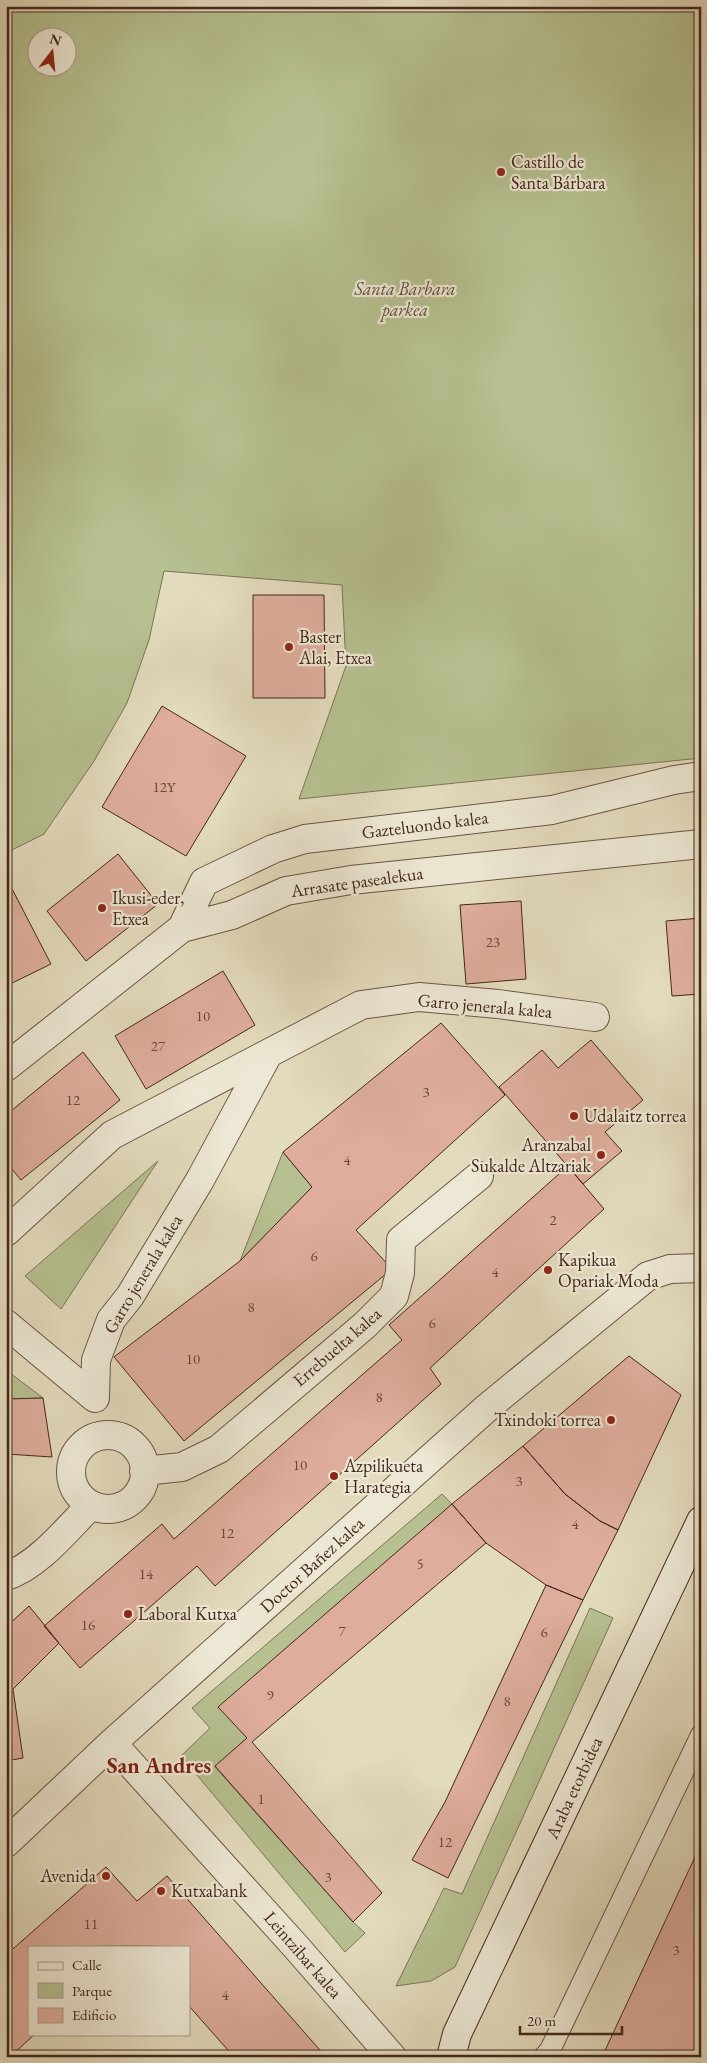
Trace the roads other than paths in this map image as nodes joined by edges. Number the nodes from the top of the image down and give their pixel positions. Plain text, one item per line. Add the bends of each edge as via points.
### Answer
1 (701, 776) edge
2 (701, 844) edge
3 (182, 928) junction
4 (595, 1017) dead end
5 (268, 1054) junction
6 (6, 1067) edge
7 (479, 1176) dead end
8 (6, 1232) edge
9 (701, 1268) edge
10 (6, 1324) edge
11 (95, 1398) junction
12 (108, 1435) junction
13 (144, 1471) junction
14 (90, 1505) junction
15 (701, 1521) edge
16 (6, 1576) edge
17 (701, 1735) edge
18 (112, 1743) junction
19 (6, 1844) edge
20 (392, 2057) edge
21 (451, 2057) edge
22 (544, 2057) edge

1 - 3 street, Gazteluondo kalea via 552,810 305,839 273,849 204,882
2 - 3 street, Arrasate pasealekua via 351,880 286,891 232,915
3 - 6 street, Arrasate pasealekua
4 - 5 street, Garro jenerala kalea via 498,1004 419,998 361,1005
5 - 8 street, Garro jenerala kalea via 112,1135
5 - 11 street, Garro jenerala kalea via 200,1180 130,1296 111,1320 96,1360
7 - 13 street, Errebuelta kalea via 401,1240 400,1273 394,1296 364,1325 220,1449 182,1467
9 - 18 street, Doctor Bañez kalea via 670,1269 648,1276 489,1406
10 - 11 street
11 - 12 street
12 - 13 street via 119,1437 137,1450
12 - 14 street via 85,1443 76,1452 72,1463 74,1488
13 - 14 street via 143,1483 128,1504 103,1509
14 - 16 street via 60,1538 20,1572
15 - 21 street, Araba etorbidea via 457,2034
17 - 22 lane
18 - 19 street, Doctor Bañez kalea
18 - 20 street, Leintzibar kalea

